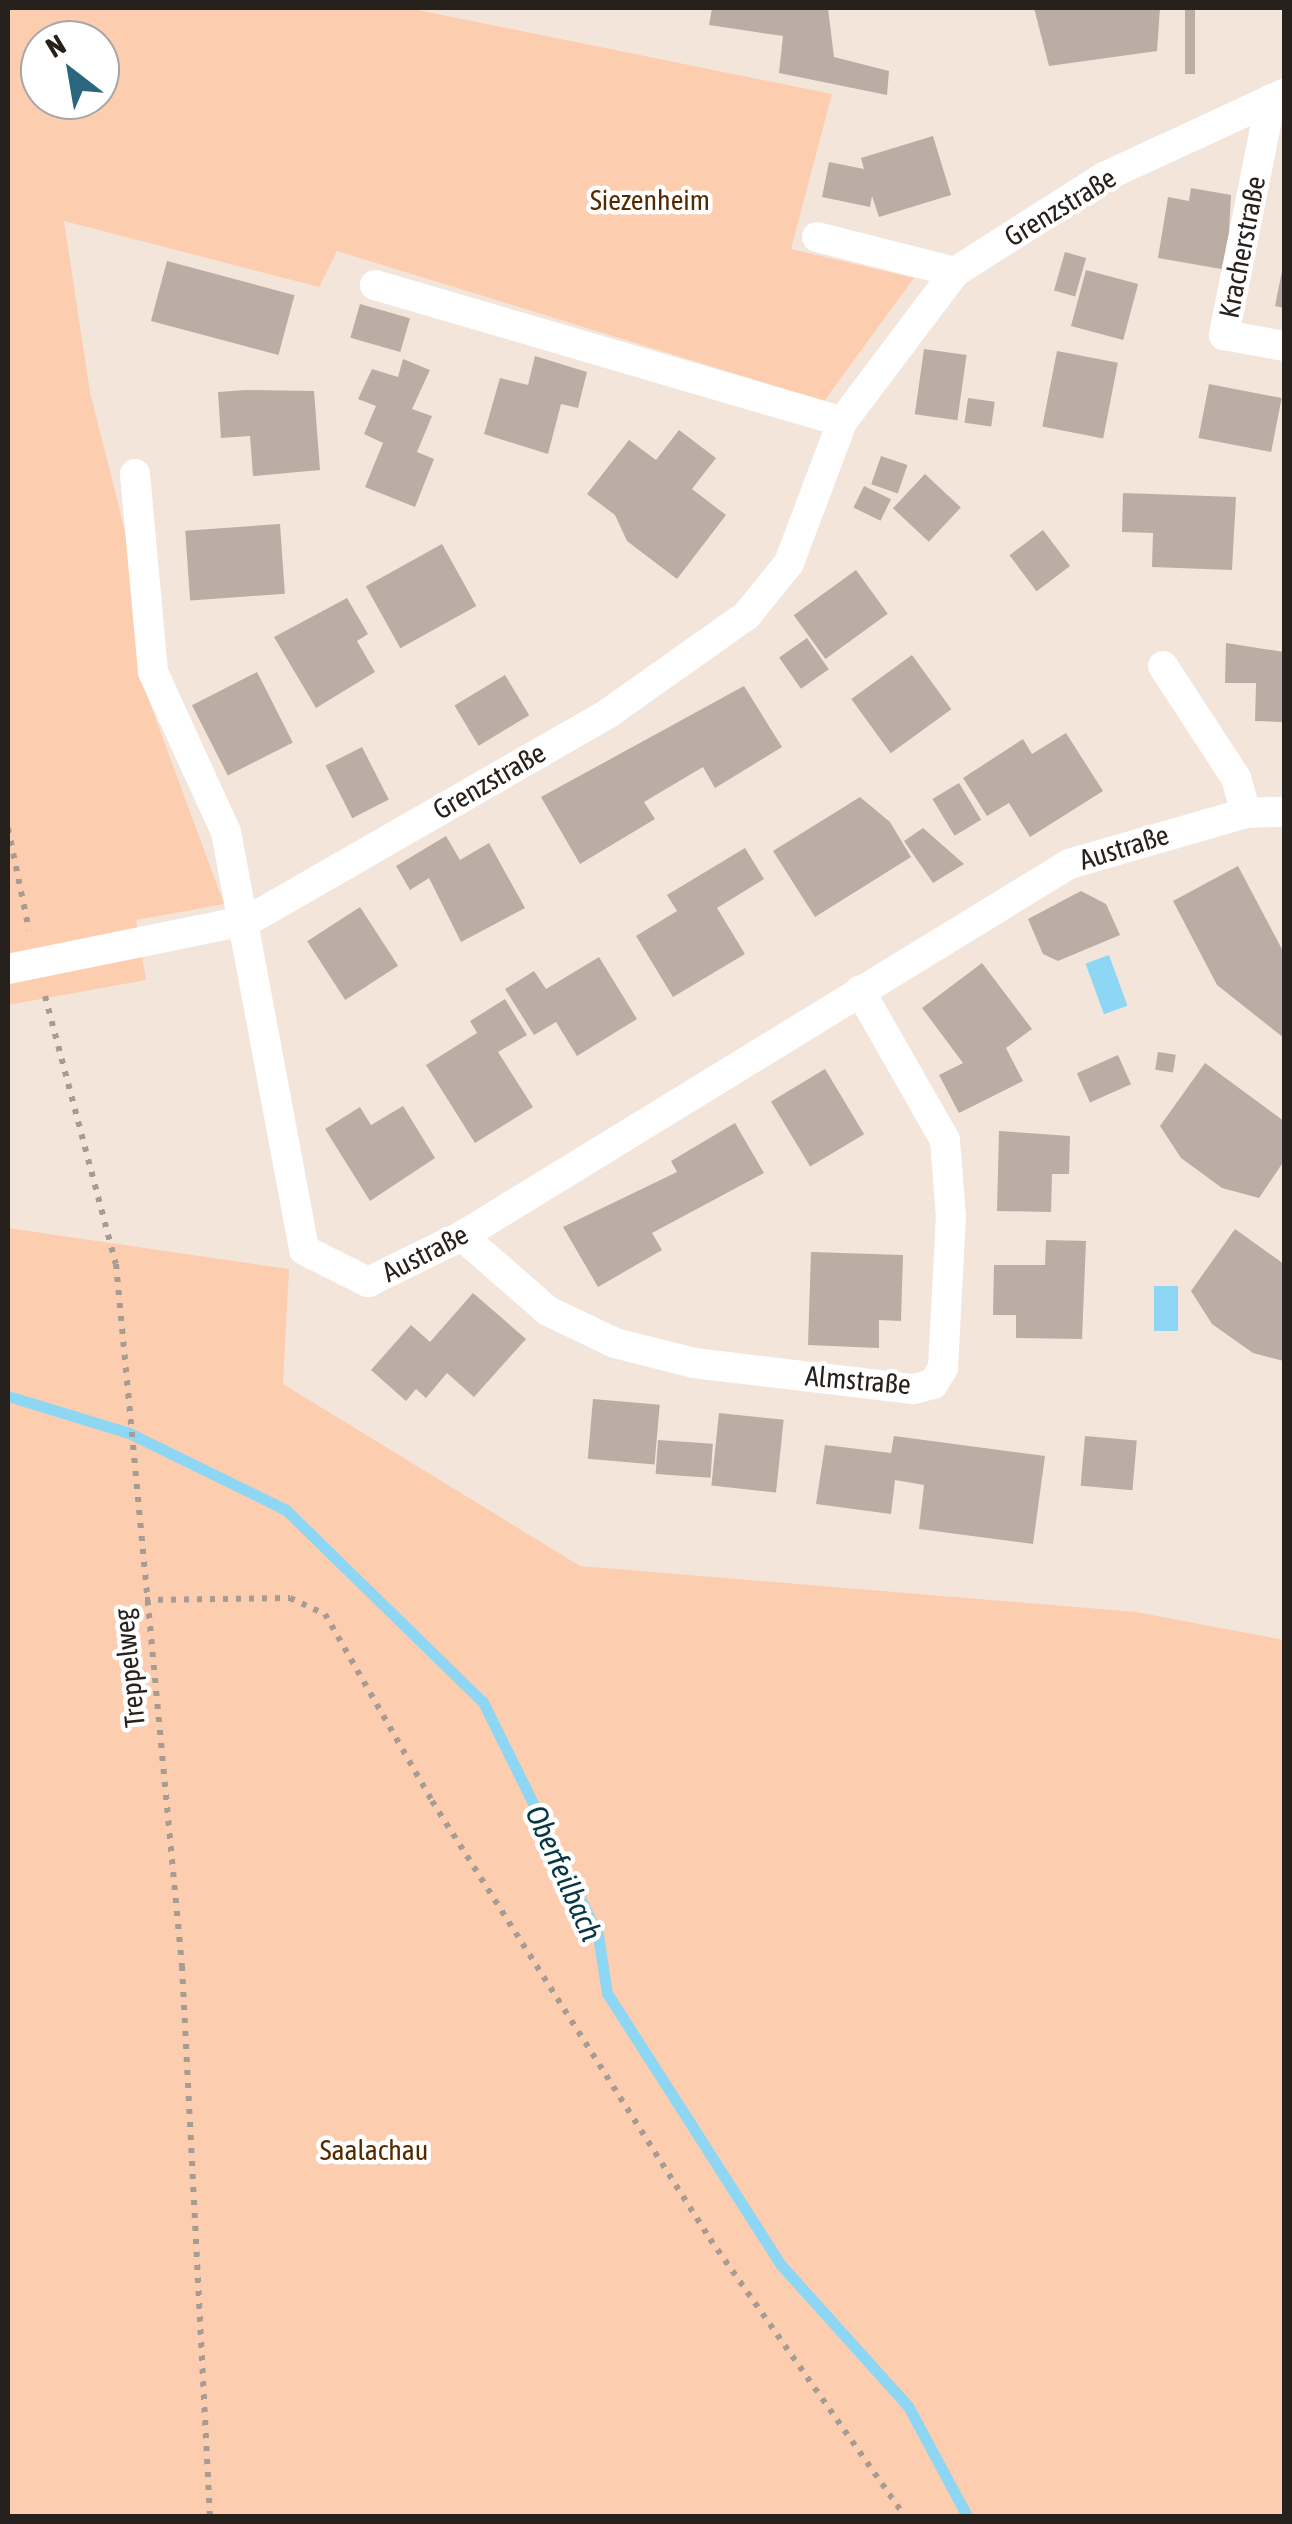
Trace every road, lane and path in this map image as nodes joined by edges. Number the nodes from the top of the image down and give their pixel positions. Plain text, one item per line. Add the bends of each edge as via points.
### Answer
1 (1278, 96) edge
2 (817, 236) dead end
3 (955, 272) junction
4 (375, 285) dead end
5 (1284, 346) edge
6 (842, 422) junction
7 (135, 474) dead end
8 (1163, 666) dead end
9 (1284, 812) edge
10 (1246, 813) junction
11 (8, 828) edge
12 (248, 920) junction
13 (22, 966) edge
14 (860, 991) junction
15 (462, 1236) junction
16 (145, 1600) junction
17 (210, 2516) edge
18 (905, 2516) edge

1 - 3 street, Grenzstraße via 1104,178
1 - 5 street, Kracherstraße via 1224,334
2 - 3 street
3 - 6 street, Grenzstraße
4 - 6 street
6 - 12 street, Grenzstraße via 788,563 747,615 610,712
7 - 12 street, Austraße via 153,672 226,832
8 - 10 street via 1236,778
9 - 10 street, Austraße
10 - 14 street, Austraße via 1068,864
11 - 13 path, Treppelweg
12 - 13 street, Grenzstraße
12 - 15 street, Austraße via 304,1250 368,1282
13 - 16 path, Treppelweg via 116,1264
14 - 15 street, Austraße
14 - 15 street, Almstraße via 945,1140 949,1255 943,1368 933,1384 694,1363 615,1343 548,1311
16 - 17 path, Treppelweg via 182,1966
16 - 18 path via 290,1598 325,1614 432,1801 710,2239

